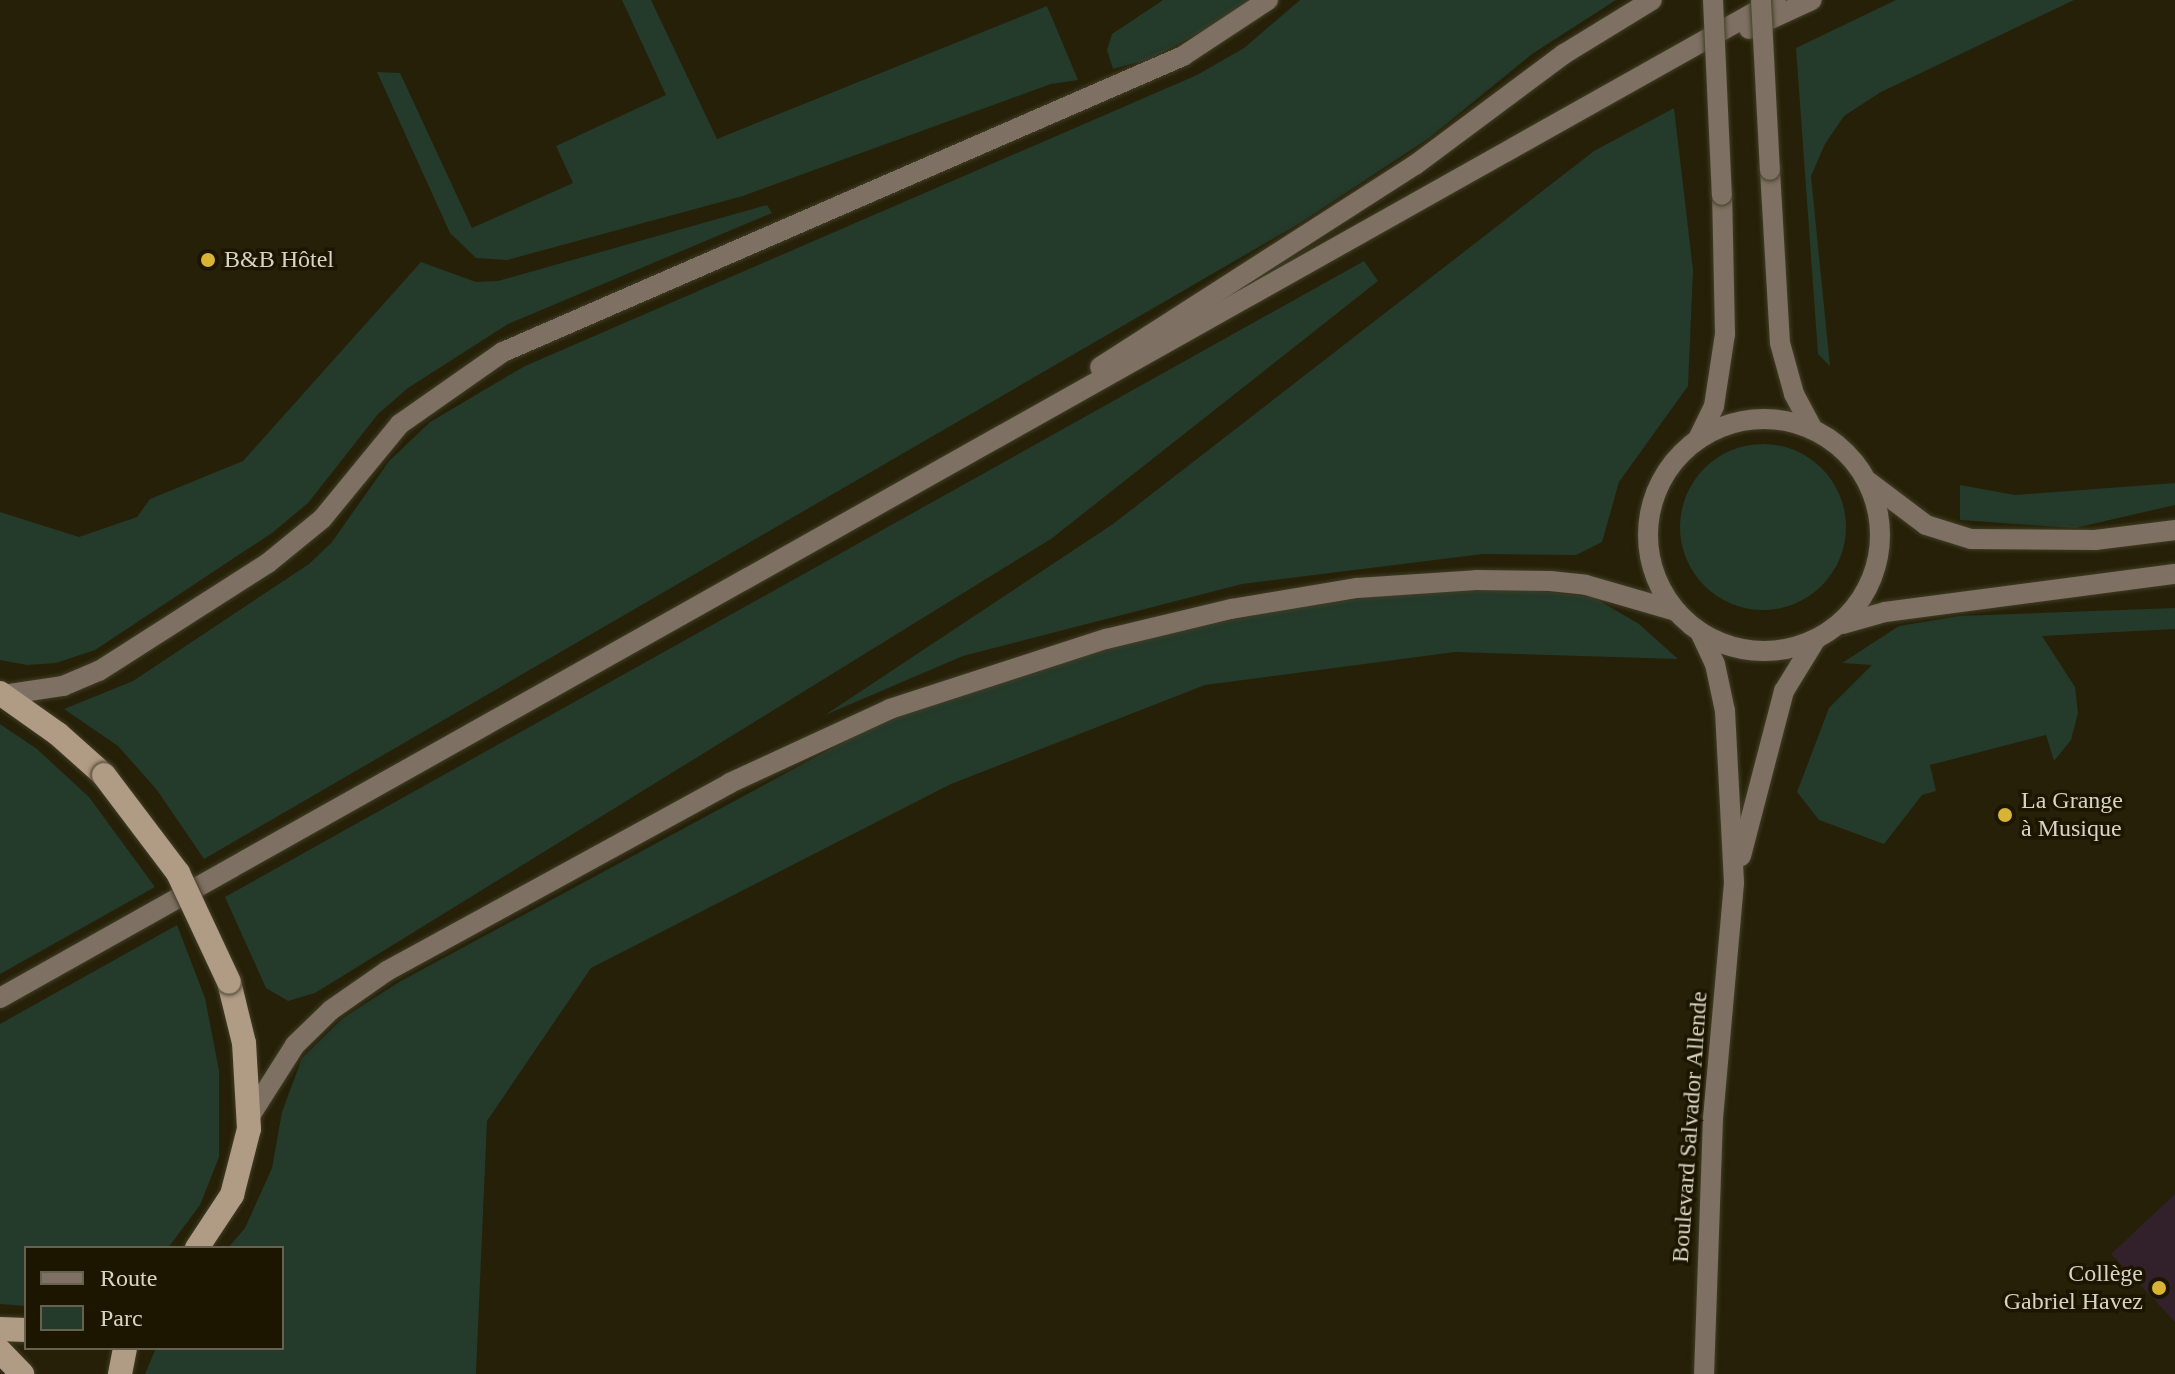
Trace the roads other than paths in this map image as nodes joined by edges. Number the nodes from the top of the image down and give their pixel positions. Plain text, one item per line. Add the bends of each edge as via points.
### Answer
1 (1268, 0) edge
2 (1652, 0) edge
3 (1713, 0) edge
4 (1761, 0) edge
5 (1776, 0) edge
6 (1812, 0) edge
7 (1583, 108) junction
8 (1813, 429) junction
9 (997, 437) junction
10 (1698, 439) junction
11 (1867, 481) junction
12 (2175, 530) edge
13 (2175, 574) edge
14 (1676, 611) junction
15 (1835, 626) junction
16 (1700, 632) junction
17 (1816, 639) junction
18 (2, 694) edge
19 (1734, 883) junction
20 (0, 998) edge
21 (250, 1116) junction
22 (199, 1246) edge
23 (0, 1329) edge
24 (24, 1330) edge
25 (125, 1350) edge
26 (0, 1351) edge
27 (22, 1374) edge
28 (120, 1374) edge
29 (1704, 1374) edge

1 - 18 main road via 1183,56 503,352 400,424 322,519 268,563 99,671 63,686
2 - 9 main road via 1564,54 1415,165 1212,291
3 - 10 main road, bridge via 1725,334 1714,406
4 - 8 main road, bridge via 1780,343 1794,394
5 - 7 main road
6 - 7 main road
7 - 9 main road
8 - 10 main road via 1761,418 1722,426
8 - 11 main road via 1844,450
9 - 20 main road
10 - 14 main road via 1663,477 1648,526 1655,577
11 - 12 main road via 1926,525 1971,539 2095,540
11 - 15 main road via 1879,519 1878,560 1862,597
13 - 15 main road via 1885,612
14 - 16 main road
14 - 21 main road via 1599,588 1550,581 1357,588 1133,632 931,694 764,766 387,971 313,1026 279,1066
15 - 17 main road
16 - 17 main road via 1750,650 1791,648
16 - 19 main road, Boulevard Salvador Allende via 1718,673 1725,711
17 - 19 main road, Boulevard Salvador Allende via 1784,691
18 - 21 highway, bridge via 104,775 178,873 229,982 244,1043
19 - 29 main road, Boulevard Salvador Allende via 1713,1118
21 - 22 highway via 241,1174 222,1217
23 - 24 highway
25 - 28 highway
26 - 27 highway

